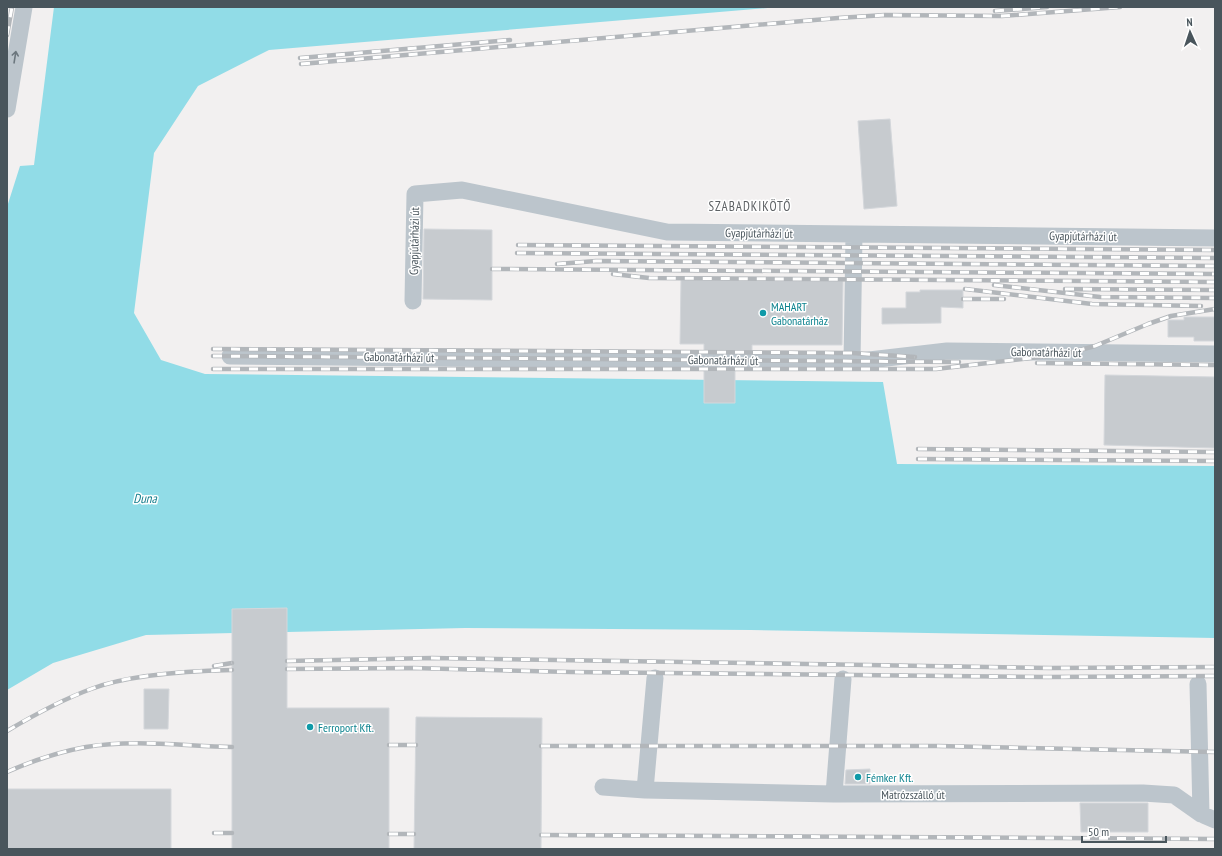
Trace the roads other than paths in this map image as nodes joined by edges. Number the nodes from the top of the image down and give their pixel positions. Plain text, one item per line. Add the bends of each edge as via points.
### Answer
1 (24, 7) edge
2 (7, 109) edge
3 (854, 234) junction
4 (1215, 238) edge
5 (413, 301) dead end
6 (1215, 354) edge
7 (230, 356) dead end
8 (852, 362) junction
9 (655, 678) dead end
10 (843, 679) dead end
11 (1198, 684) dead end
12 (603, 787) dead end
13 (645, 790) junction
14 (834, 794) junction
15 (1208, 817) edge

2 -> 1 lane
3 - 4 lane, Gyapjútárházi út
3 - 5 lane, Gyapjútárházi út via 667,232 462,190 415,194
3 - 8 lane
6 - 8 lane, Gabonatárházi út via 947,351
7 - 8 lane, Gabonatárházi út
9 - 13 lane
10 - 14 lane
11 - 15 lane
12 - 13 lane, Matrózszálló út
13 - 14 lane, Matrózszálló út
14 - 15 lane, Matrózszálló út via 1143,793 1174,795

